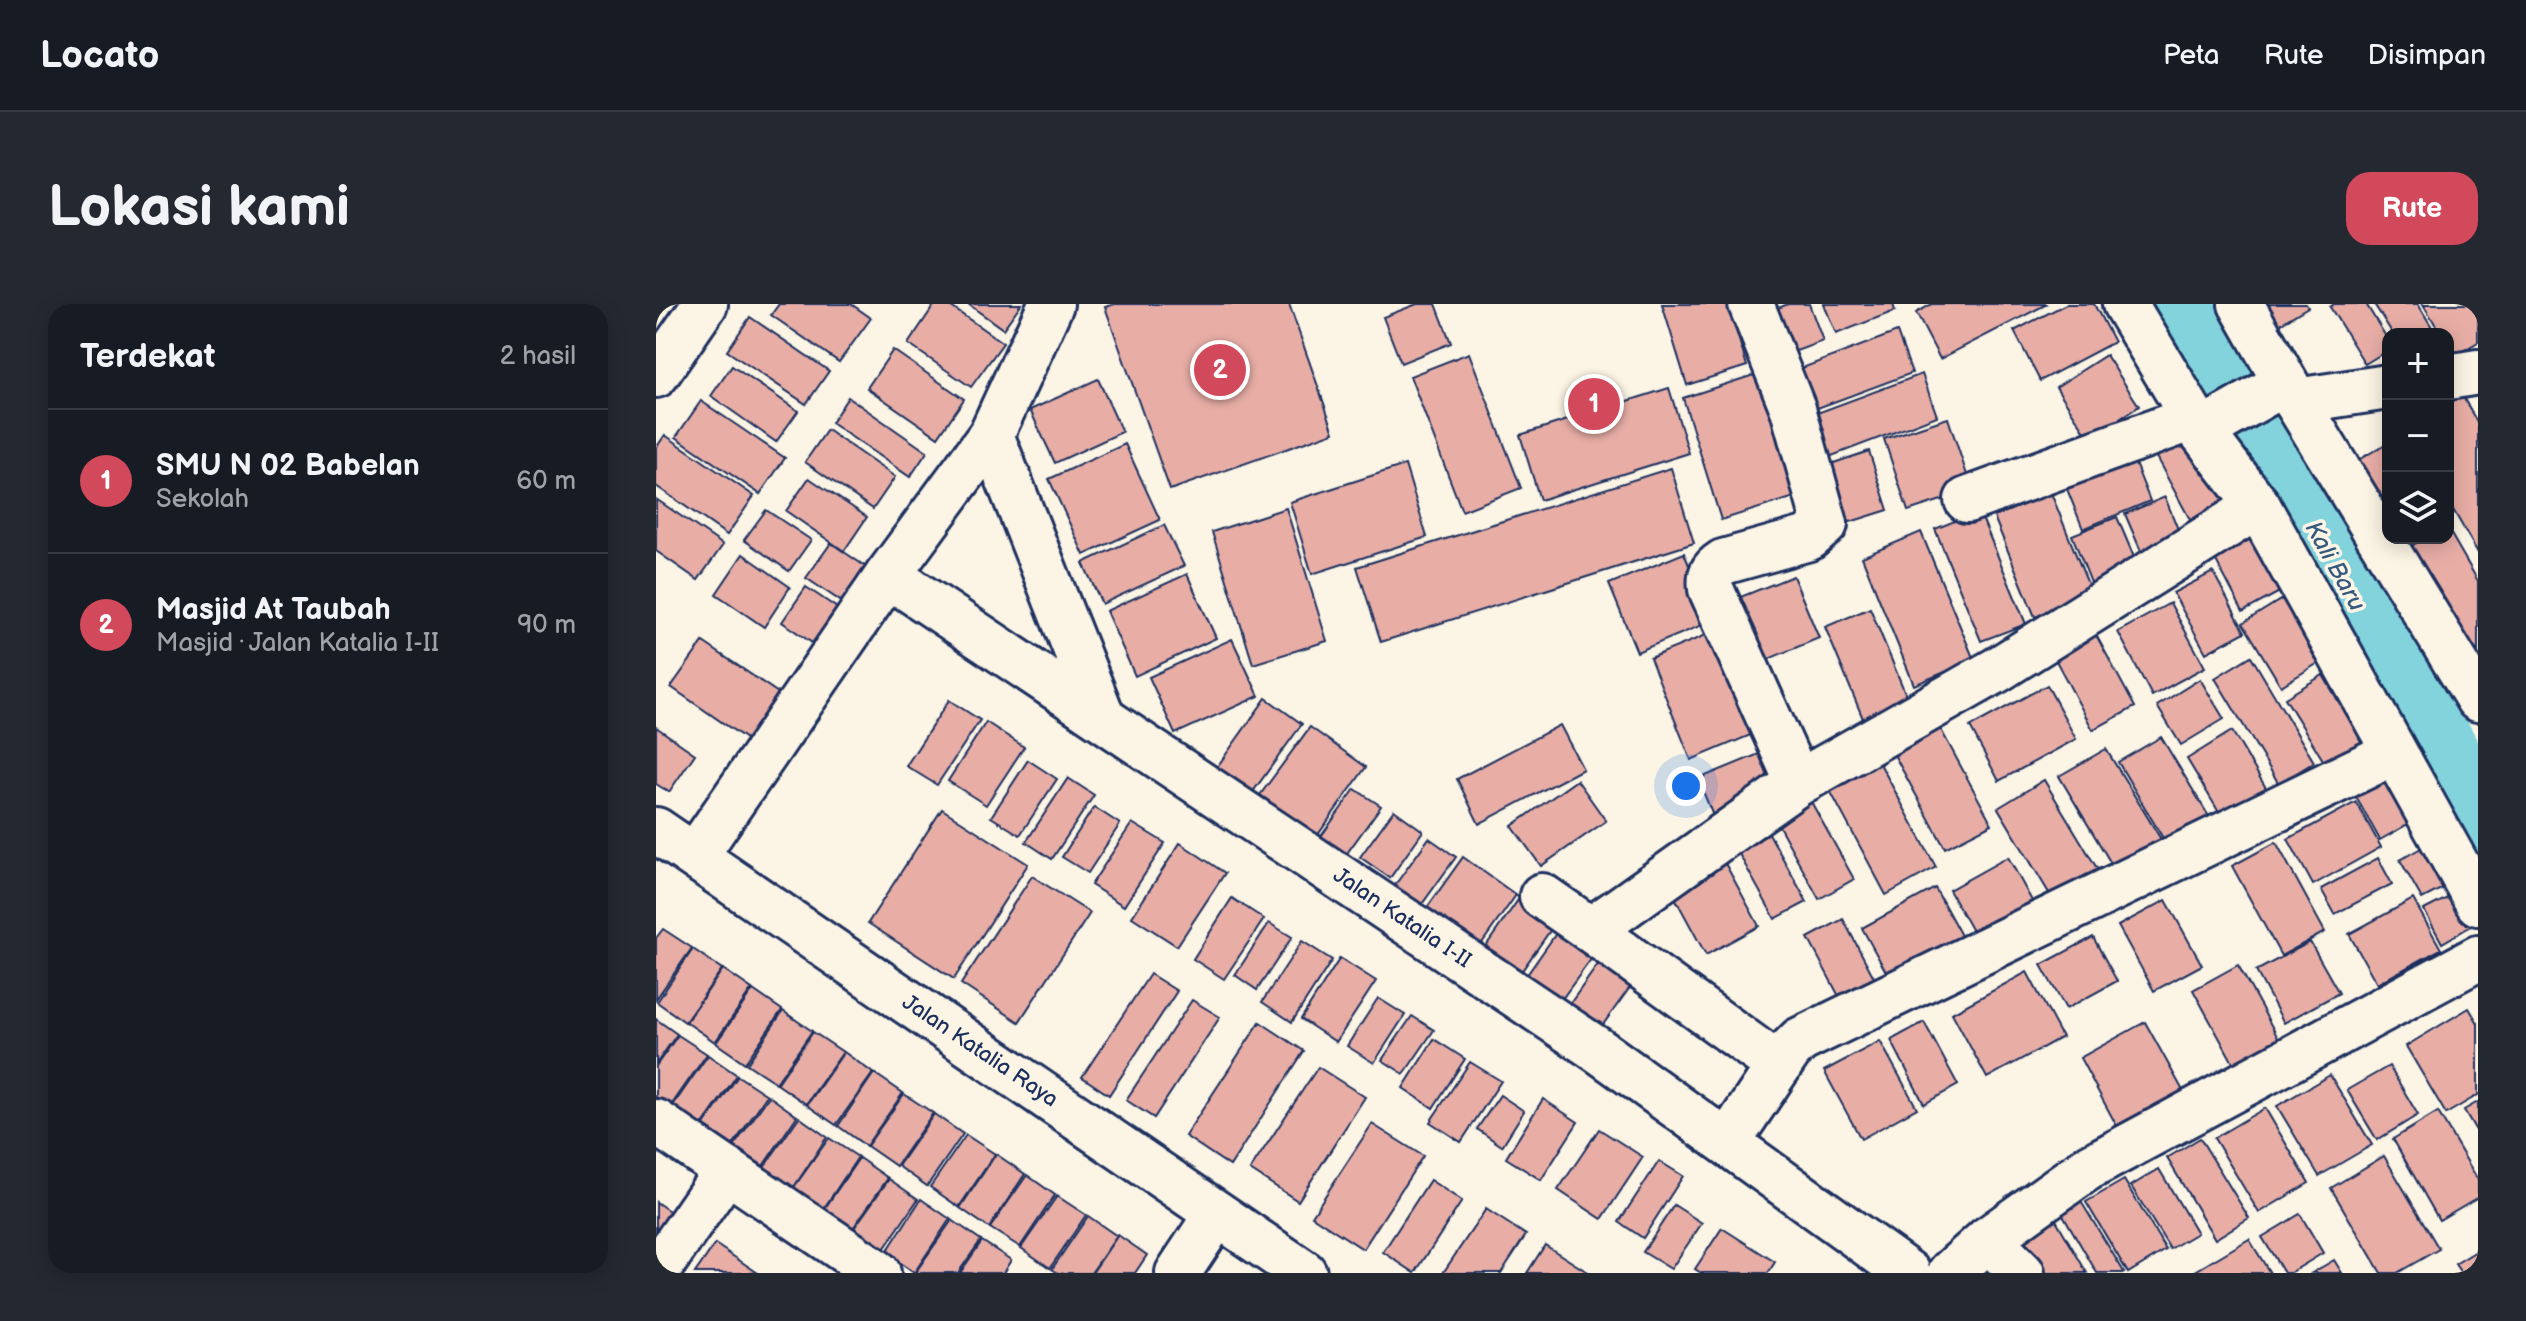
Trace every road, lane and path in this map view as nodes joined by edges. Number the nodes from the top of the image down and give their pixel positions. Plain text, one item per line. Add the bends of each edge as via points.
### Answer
1 (705, 304) edge
2 (1051, 304) edge
3 (1751, 304) edge
4 (2125, 304) edge
5 (2241, 304) edge
6 (2478, 372) edge
7 (656, 375) edge
8 (2454, 376) edge
9 (2382, 387) edge
10 (2287, 390) junction
11 (2202, 424) junction
12 (991, 435) junction
13 (1967, 500) dead end
14 (2258, 506) junction
15 (888, 575) junction
16 (2478, 699) edge
17 (1102, 716) junction
18 (2393, 753) junction
19 (1798, 783) junction
20 (656, 830) edge
21 (695, 856) junction
22 (1542, 896) dead end
23 (2478, 903) edge
24 (1591, 930) junction
25 (2478, 958) edge
26 (1779, 1066) junction
27 (656, 1122) edge
28 (1728, 1142) junction
29 (727, 1170) junction
30 (1217, 1214) junction
31 (1988, 1239) junction
32 (656, 1273) edge
33 (878, 1273) edge
34 (1178, 1273) edge
35 (1304, 1273) edge
36 (1908, 1273) edge
37 (1950, 1273) edge
38 (2022, 1273) edge

1 - 7 street
2 - 12 street
3 - 19 street via 1793,409 1825,524 1809,538 1723,562 1709,578
4 - 11 street
5 - 10 street
6 - 8 street
9 - 10 street
10 - 11 street
10 - 16 street
11 - 13 street
11 - 14 street
12 - 15 street
12 - 17 street
14 - 18 street
14 - 19 street via 1997,670
15 - 17 street, Jalan Katalia I-II
15 - 21 street
17 - 28 street, Jalan Katalia I-II
18 - 23 street
18 - 26 street via 1800,1040
19 - 24 street
20 - 21 street, Jalan Katalia Raya
21 - 30 street, Jalan Katalia Raya
22 - 24 street
24 - 26 street
25 - 31 street via 2086,1169
26 - 28 street
27 - 29 street
28 - 36 street, Jalan Katalia I-II
29 - 32 street
29 - 33 street
30 - 34 street
30 - 35 street, Jalan Katalia Raya
31 - 37 street
31 - 38 street

